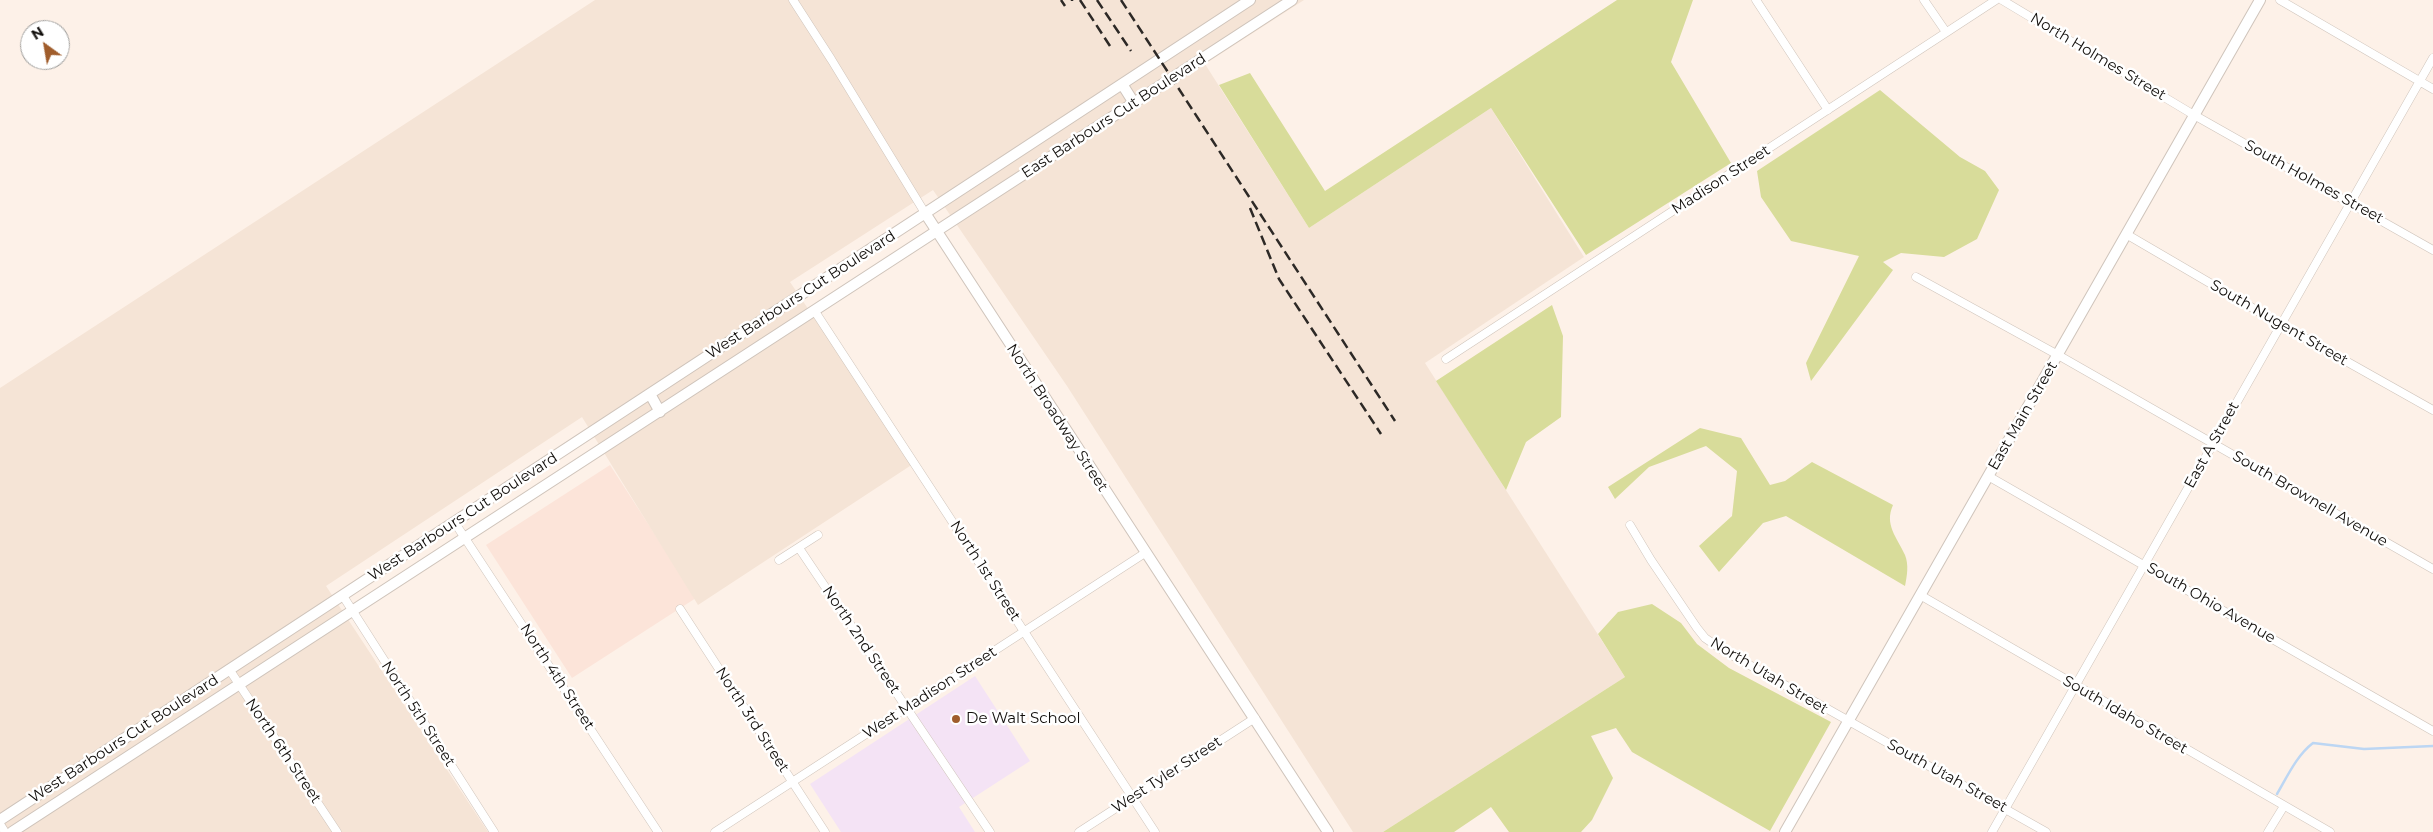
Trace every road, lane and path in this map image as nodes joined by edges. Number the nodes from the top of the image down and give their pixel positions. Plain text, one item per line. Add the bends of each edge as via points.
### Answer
1 (793, 0) edge
2 (1250, 0) edge
3 (1292, 0) edge
4 (1756, 0) edge
5 (1924, 0) edge
6 (1996, 0) edge
7 (2002, 0) edge
8 (2260, 0) edge
9 (2280, 0) edge
10 (1946, 32) junction
11 (2433, 58) edge
12 (2419, 81) junction
13 (1122, 84) junction
14 (2433, 89) edge
15 (1134, 103) junction
16 (1828, 110) junction
17 (2194, 115) junction
18 (2350, 202) junction
19 (925, 213) junction
20 (936, 231) junction
21 (2126, 234) junction
22 (2433, 250) edge
23 (1916, 277) dead end
24 (814, 310) junction
25 (2280, 324) junction
26 (2058, 354) junction
27 (1446, 359) dead end
28 (650, 394) junction
29 (2433, 410) edge
30 (660, 412) junction
31 (576, 444) junction
32 (2213, 444) junction
33 (586, 460) junction
34 (1988, 476) junction
35 (455, 523) junction
36 (1630, 525) dead end
37 (818, 535) dead end
38 (466, 538) junction
39 (798, 548) junction
40 (1145, 553) junction
41 (779, 560) dead end
42 (2145, 565) junction
43 (2433, 569) edge
44 (1920, 595) junction
45 (342, 596) junction
46 (680, 609) dead end
47 (352, 611) junction
48 (1024, 632) junction
49 (229, 669) junction
50 (239, 685) junction
51 (2076, 687) junction
52 (907, 708) junction
53 (1255, 718) junction
54 (1847, 722) junction
55 (2433, 731) edge
56 (793, 782) junction
57 (1133, 797) junction
58 (2284, 806) junction
59 (2006, 809) junction
60 (0, 820) edge
61 (0, 824) edge
62 (5, 832) edge
63 (12, 832) edge
64 (337, 832) edge
65 (494, 832) edge
66 (658, 832) edge
67 (715, 832) edge
68 (825, 832) edge
69 (990, 832) edge
70 (1079, 832) edge
71 (1155, 832) edge
72 (1328, 832) edge
73 (1785, 832) edge
74 (1992, 832) edge
75 (2046, 832) edge
76 (2268, 832) edge
77 (2330, 832) edge

1 - 19 street, North Broadway Street
2 - 13 street, East Barbours Cut Boulevard
3 - 15 street, East Barbours Cut Boulevard
4 - 16 street
5 - 10 street
6 - 10 street, Madison Street
7 - 17 street, North Holmes Street
8 - 17 street, East Main Street
9 - 12 street
10 - 16 street, Madison Street
11 - 12 street, East A Street
12 - 14 street
12 - 18 street, East A Street
13 - 15 street
13 - 19 street, East Barbours Cut Boulevard
15 - 20 street, East Barbours Cut Boulevard
16 - 27 street, Madison Street
17 - 18 street, South Holmes Street
17 - 21 street, East Main Street
18 - 22 street, South Holmes Street
18 - 25 street, East A Street
19 - 20 street, North Broadway Street
19 - 28 street, West Barbours Cut Boulevard
20 - 24 street, West Barbours Cut Boulevard
20 - 40 street, North Broadway Street
21 - 25 street, South Nugent Street
21 - 26 street, East Main Street
23 - 26 street, South Brownell Avenue
24 - 30 street, West Barbours Cut Boulevard
24 - 48 street, North 1st Street
25 - 29 street, South Nugent Street
25 - 32 street, East A Street
26 - 32 street, South Brownell Avenue
26 - 34 street, East Main Street
28 - 30 street
28 - 31 street, West Barbours Cut Boulevard
30 - 33 street, West Barbours Cut Boulevard
31 - 33 street
31 - 35 street, West Barbours Cut Boulevard
32 - 42 street, East A Street
32 - 43 street, South Brownell Avenue
33 - 38 street, West Barbours Cut Boulevard
34 - 42 street, South Ohio Avenue
34 - 44 street, East Main Street
35 - 38 street, North 4th Street
35 - 45 street, West Barbours Cut Boulevard
36 - 54 street, North Utah Street via 1650,560 1705,638
37 - 39 street
38 - 47 street, West Barbours Cut Boulevard
38 - 66 street, North 4th Street
39 - 41 street
39 - 52 street, North 2nd Street
40 - 48 street, West Madison Street
40 - 53 street, North Broadway Street
42 - 51 street, East A Street
42 - 55 street, South Ohio Avenue
44 - 51 street, South Idaho Street
44 - 54 street, East Main Street
45 - 47 street, North 5th Street
45 - 49 street, West Barbours Cut Boulevard
46 - 56 street, North 3rd Street
47 - 50 street, West Barbours Cut Boulevard
47 - 65 street, North 5th Street
48 - 52 street, West Madison Street
48 - 57 street, North 1st Street
49 - 50 street, North 6th Street
49 - 60 street, West Barbours Cut Boulevard
50 - 63 street, West Barbours Cut Boulevard
50 - 64 street, North 6th Street
51 - 58 street, South Idaho Street
51 - 59 street, East A Street
52 - 56 street, West Madison Street
52 - 69 street, North 2nd Street
53 - 57 street, West Tyler Street
53 - 72 street, North Broadway Street
54 - 59 street, South Utah Street
54 - 73 street, East Main Street
56 - 67 street, West Madison Street
56 - 68 street, North 3rd Street
57 - 70 street, West Tyler Street
57 - 71 street, North 1st Street
58 - 76 street
58 - 77 street, South Idaho Street
59 - 74 street, East A Street
59 - 75 street, South Utah Street
61 - 62 street

